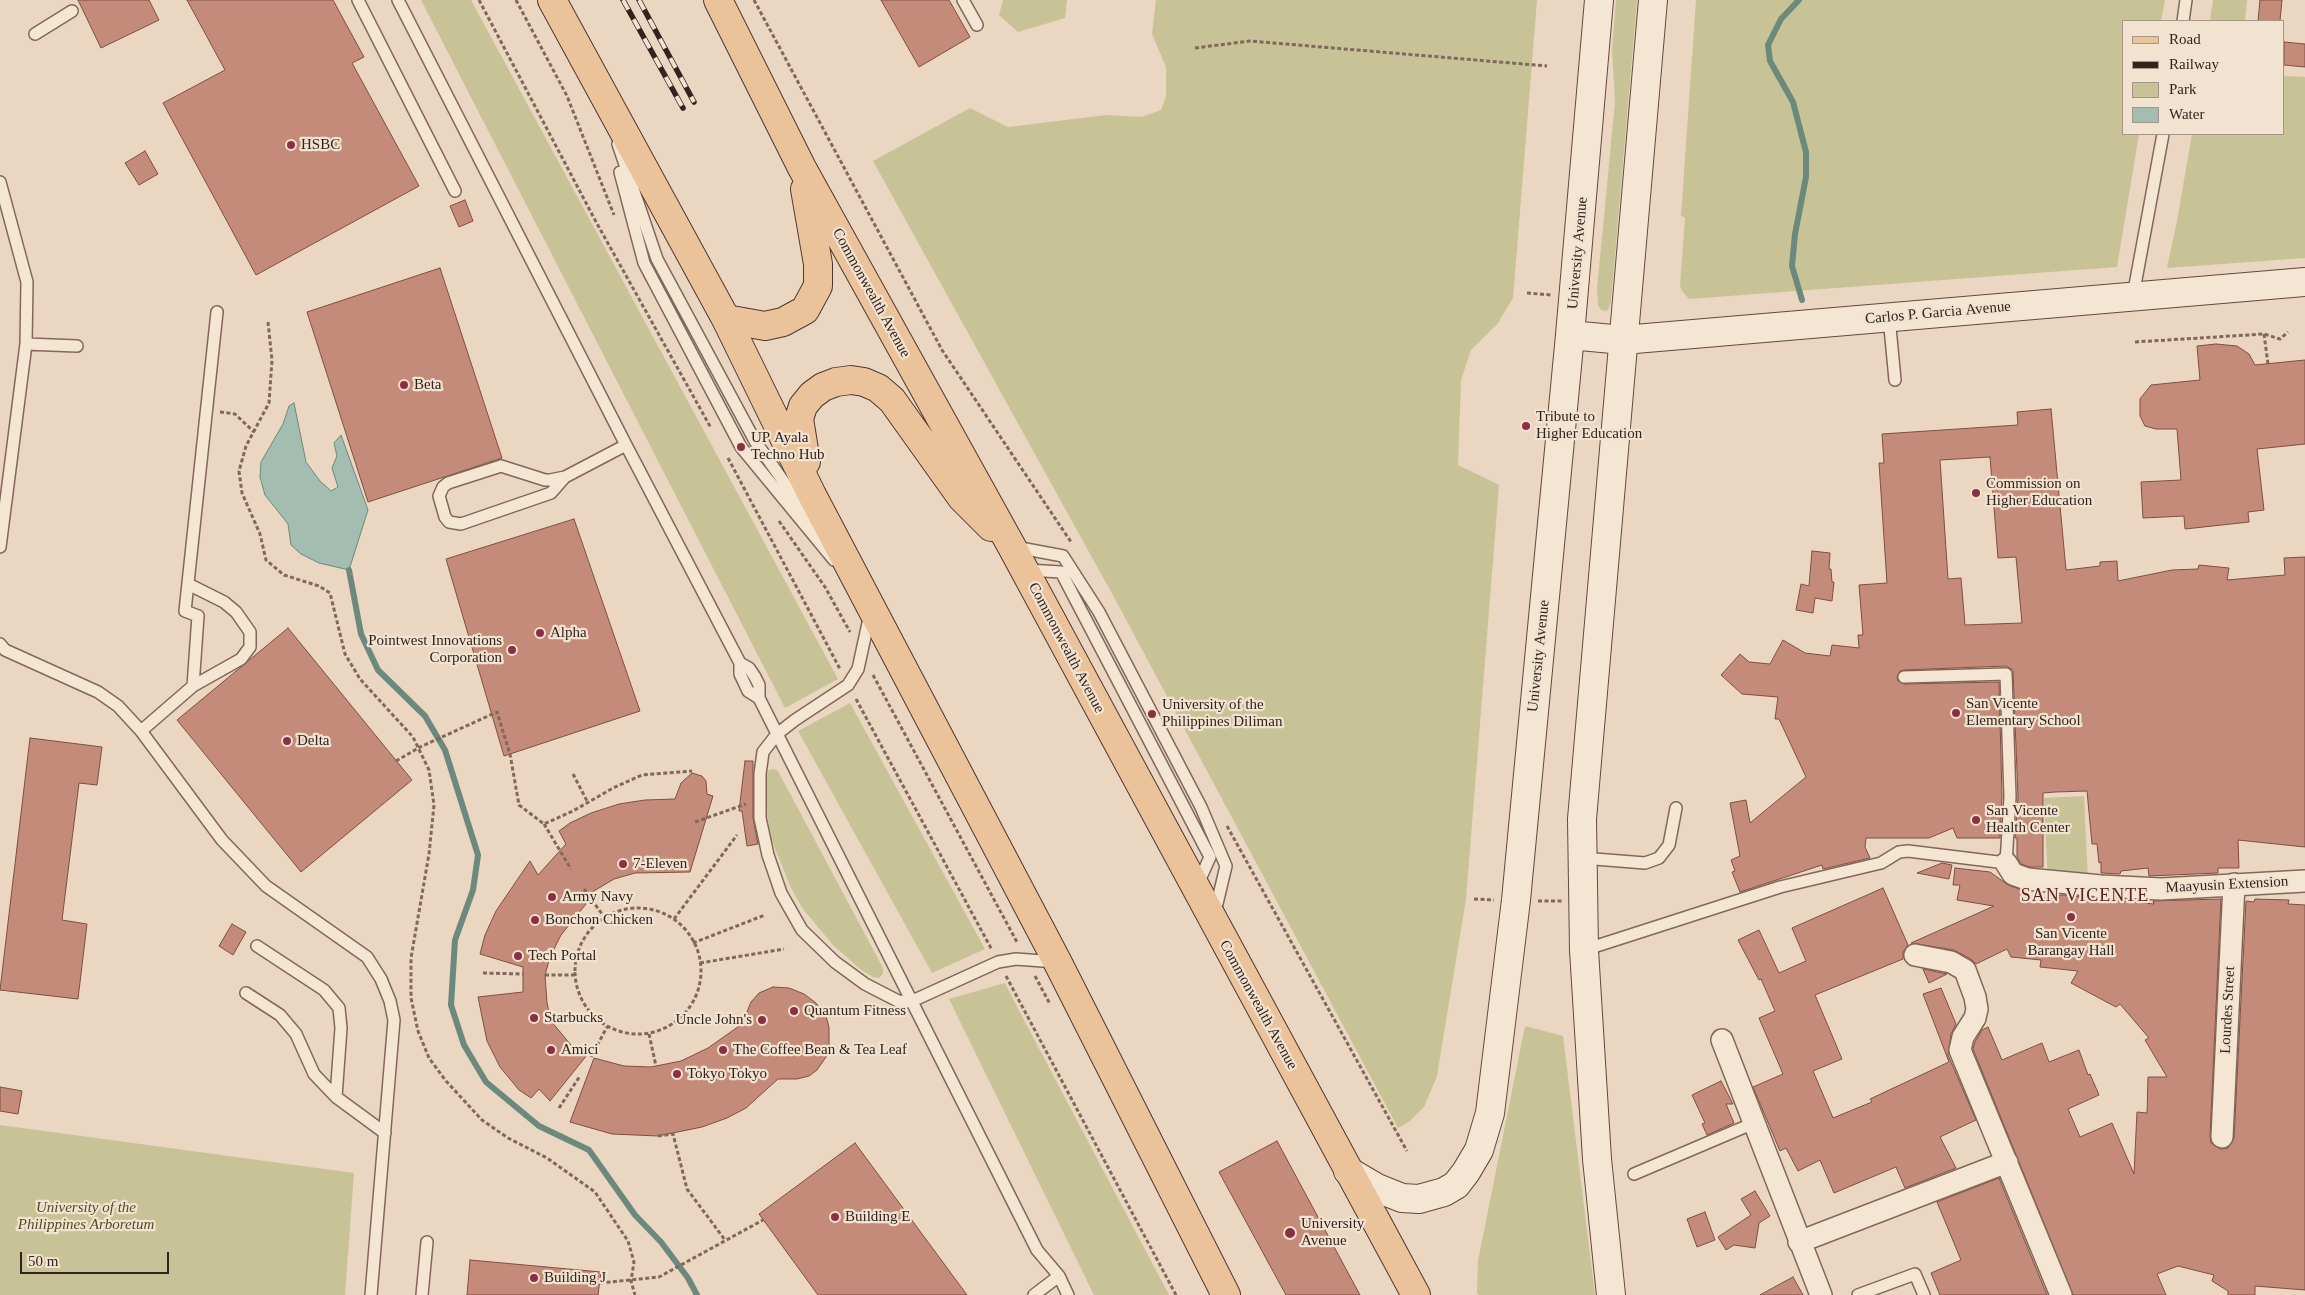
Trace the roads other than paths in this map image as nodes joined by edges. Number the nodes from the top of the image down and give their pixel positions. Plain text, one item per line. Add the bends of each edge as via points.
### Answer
1 (358, 0) edge
2 (398, 0) edge
3 (552, 0) edge
4 (718, 0) edge
5 (963, 0) edge
6 (1600, 0) edge
7 (1653, 0) edge
8 (2186, 0) edge
9 (72, 10) dead end
10 (2183, 20) edge
11 (977, 25) dead end
12 (34, 34) dead end
13 (596, 82) junction
14 (2163, 135) edge
15 (802, 168) junction
16 (0, 182) edge
17 (455, 191) dead end
18 (2305, 282) edge
19 (2132, 296) junction
20 (217, 312) dead end
21 (1889, 317) junction
22 (726, 319) junction
23 (1570, 335) junction
24 (1623, 340) junction
25 (26, 344) junction
26 (77, 346) dead end
27 (1895, 380) dead end
28 (626, 446) junction
29 (565, 477) junction
30 (812, 495) junction
31 (0, 547) edge
32 (1018, 558) junction
33 (188, 584) junction
34 (871, 606) junction
35 (0, 644) edge
36 (1904, 677) dead end
37 (194, 686) junction
38 (141, 730) junction
39 (777, 734) junction
40 (1676, 808) dead end
41 (1582, 858) junction
42 (2006, 863) junction
43 (2305, 881) edge
44 (2234, 884) junction
45 (1212, 921) junction
46 (257, 946) dead end
47 (1584, 950) junction
48 (1915, 955) dead end
49 (1058, 962) junction
50 (246, 993) dead end
51 (910, 1002) junction
52 (1722, 1040) dead end
53 (336, 1097) junction
54 (1754, 1123) junction
55 (384, 1133) junction
56 (2222, 1137) dead end
57 (2007, 1162) junction
58 (1348, 1171) junction
59 (1634, 1174) dead end
60 (427, 1242) dead end
61 (1799, 1242) junction
62 (1059, 1276) junction
63 (371, 1295) edge
64 (422, 1295) edge
65 (1034, 1295) edge
66 (1068, 1295) edge
67 (1226, 1295) edge
68 (1416, 1295) edge
69 (1611, 1295) edge
70 (1821, 1295) edge
71 (1858, 1295) edge
72 (1924, 1295) edge
73 (2061, 1295) edge

1 - 17 lane
2 - 28 lane
3 - 13 main road
4 - 15 main road, Commonwealth Avenue
5 - 11 lane
6 - 23 main road, University Avenue
7 - 24 main road
8 - 10 lane
9 - 12 lane
13 - 22 main road
13 - 34 lane via 657,259 755,441
13 - 34 lane via 644,263 741,447
14 - 19 lane
15 - 22 main road via 818,264 818,286 805,310 784,322 765,326
15 - 32 main road, Commonwealth Avenue
16 - 25 lane via 27,282
18 - 19 main road, Carlos P. Garcia Avenue
19 - 21 main road, Carlos P. Garcia Avenue
20 - 33 lane
21 - 24 main road, Carlos P. Garcia Avenue
21 - 27 lane
22 - 30 main road
23 - 24 main road, Carlos P. Garcia Avenue
23 - 58 main road, University Avenue via 1516,900 1495,1084 1485,1135 1456,1185 1432,1197 1402,1198
24 - 41 main road via 1582,819
25 - 26 lane
25 - 31 lane
28 - 29 lane
28 - 39 lane via 740,664 740,674 748,691 759,698
29 - 29 lane via 550,480 502,466 448,483 439,496 445,518 453,524 461,524 551,493
30 - 32 main road via 800,434 803,406 812,395 830,384 851,380 864,382 878,388 892,400 962,498
30 - 34 main road
32 - 45 main road, Commonwealth Avenue
32 - 45 lane via 1063,556 1103,621 1201,807 1226,866
33 - 37 lane via 185,611 198,616
33 - 37 lane via 224,602 236,612 250,632 250,647 241,659
34 - 39 lane via 858,669 848,686
34 - 49 main road
35 - 38 lane via 5,650 98,692 118,706
36 - 42 lane via 2006,674 2010,797
37 - 38 lane
38 - 55 lane via 222,840 266,886 367,957 382,979 394,1020
39 - 51 lane
39 - 51 lane via 764,752 759,800 760,818 780,893 802,930 835,962 865,984 898,1001
40 - 41 lane via 1669,845 1659,858 1645,863
41 - 47 main road
42 - 44 street, Maayusin Extension via 2013,874 2026,879 2101,886 2162,889
42 - 47 lane via 1899,852 1881,863 1780,887
43 - 44 street, Maayusin Extension
44 - 56 street, Lourdes Street
45 - 58 main road, Commonwealth Avenue
46 - 53 lane via 324,990 339,1008 341,1028
47 - 69 main road
48 - 57 street via 1952,962 1965,970 1977,1009 1960,1050
49 - 51 lane via 1016,959 998,962
49 - 67 main road
50 - 53 lane via 280,1015 296,1034 314,1074
51 - 62 lane via 1037,1250
52 - 54 street
53 - 55 lane
54 - 59 lane
54 - 61 street
55 - 63 lane
57 - 61 street
57 - 73 street
58 - 68 main road, Commonwealth Avenue
60 - 64 lane
61 - 70 street
62 - 65 lane
62 - 66 lane
71 - 72 lane via 1915,1274

